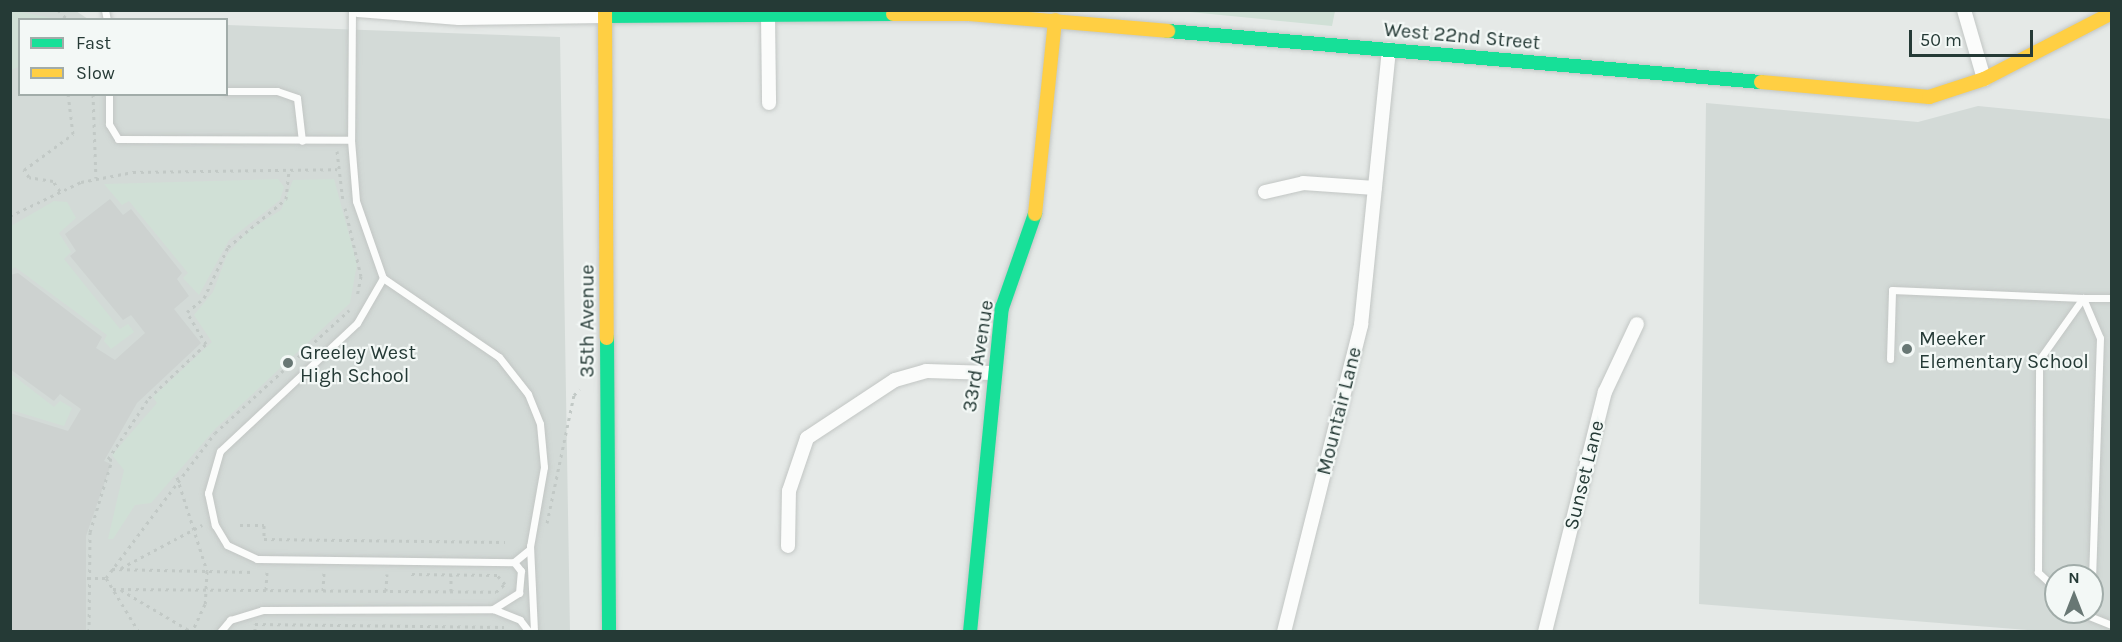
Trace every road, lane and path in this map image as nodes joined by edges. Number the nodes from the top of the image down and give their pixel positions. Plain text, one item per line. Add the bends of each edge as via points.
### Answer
1 (352, 10) edge
2 (358, 10) edge
3 (1964, 10) edge
4 (605, 13) edge
5 (2112, 13) edge
6 (768, 15) junction
7 (1055, 21) junction
8 (1389, 49) junction
9 (1984, 79) junction
10 (228, 91) edge
11 (68, 96) edge
12 (93, 96) edge
13 (109, 96) edge
14 (769, 103) dead end
15 (351, 140) junction
16 (302, 141) junction
17 (337, 150) dead end
18 (337, 169) junction
19 (289, 172) junction
20 (96, 178) junction
21 (1375, 188) junction
22 (60, 191) junction
23 (1265, 192) dead end
24 (10, 216) edge
25 (383, 278) junction
26 (2083, 298) junction
27 (2112, 298) edge
28 (1637, 324) dead end
29 (1890, 359) dead end
30 (992, 373) junction
31 (580, 389) dead end
32 (177, 477) junction
33 (202, 525) dead end
34 (240, 525) dead end
35 (194, 528) junction
36 (545, 534) dead end
37 (505, 542) dead end
38 (530, 546) junction
39 (788, 546) dead end
40 (514, 562) junction
41 (2092, 564) edge
42 (119, 570) dead end
43 (267, 572) dead end
44 (324, 573) dead end
45 (387, 574) dead end
46 (451, 575) dead end
47 (87, 578) junction
48 (106, 578) junction
49 (2044, 578) edge
50 (505, 584) dead end
51 (113, 589) junction
52 (119, 589) junction
53 (207, 590) junction
54 (266, 590) junction
55 (323, 591) junction
56 (386, 591) junction
57 (451, 592) junction
58 (493, 609) junction
59 (506, 627) dead end
60 (89, 632) edge
61 (140, 632) edge
62 (192, 632) edge
63 (220, 632) edge
64 (255, 632) edge
65 (529, 632) edge
66 (534, 632) edge
67 (609, 632) edge
68 (970, 632) edge
69 (1284, 632) edge
70 (1545, 632) edge

1 - 15 lane
2 - 4 street, West 22nd Street via 459,18
3 - 9 street
4 - 6 street, West 22nd Street
4 - 67 street, 35th Avenue
5 - 9 street, West 22nd Street
6 - 7 street, West 22nd Street via 970,14
6 - 14 street
7 - 8 street, West 22nd Street
7 - 30 street, 33rd Avenue via 1041,186 1030,235 1002,308
8 - 9 street, West 22nd Street via 1901,97 1948,93
8 - 21 street, Mountair Lane
10 - 16 lane via 277,91 297,98
11 - 22 path via 73,134 24,170 29,177 53,181
12 - 20 path
13 - 16 lane via 109,124 118,139
15 - 16 lane
15 - 25 lane via 356,201
17 - 18 path
18 - 19 path
18 - 32 path via 361,276 353,306 214,433
19 - 20 path via 133,172
19 - 47 path via 286,199 228,247 204,298 187,312 206,344 149,398 108,459 112,460 90,532
20 - 22 path
21 - 23 street via 1303,183
21 - 69 street, Mountair Lane via 1360,324
22 - 24 path
25 - 38 lane via 499,357 528,394 545,454
25 - 40 lane via 357,323 220,450 207,493 215,525 227,545 257,559
26 - 27 lane
26 - 29 lane via 1892,290
26 - 41 lane via 2100,338
26 - 49 lane via 2039,360 2038,572
28 - 70 street, Sunset Lane via 1605,392
30 - 39 street via 926,371 895,380 807,438 789,491
30 - 68 street, 33rd Avenue
31 - 36 path via 574,395
32 - 35 path
32 - 48 path
33 - 35 path
34 - 37 path via 264,525 264,539
35 - 42 path
35 - 53 path via 205,560
38 - 40 lane via 526,557
38 - 66 lane
40 - 58 lane via 521,571 519,592
43 - 54 path
44 - 55 path
45 - 56 path
46 - 57 path
47 - 48 path
47 - 60 path
48 - 51 path
50 - 57 path via 496,592
51 - 52 path
51 - 61 path
52 - 53 path
52 - 62 path
53 - 54 path
53 - 62 path
54 - 55 path
55 - 56 path
56 - 57 path
58 - 63 lane via 262,610 230,620
58 - 65 lane via 520,620
59 - 64 path via 255,624

